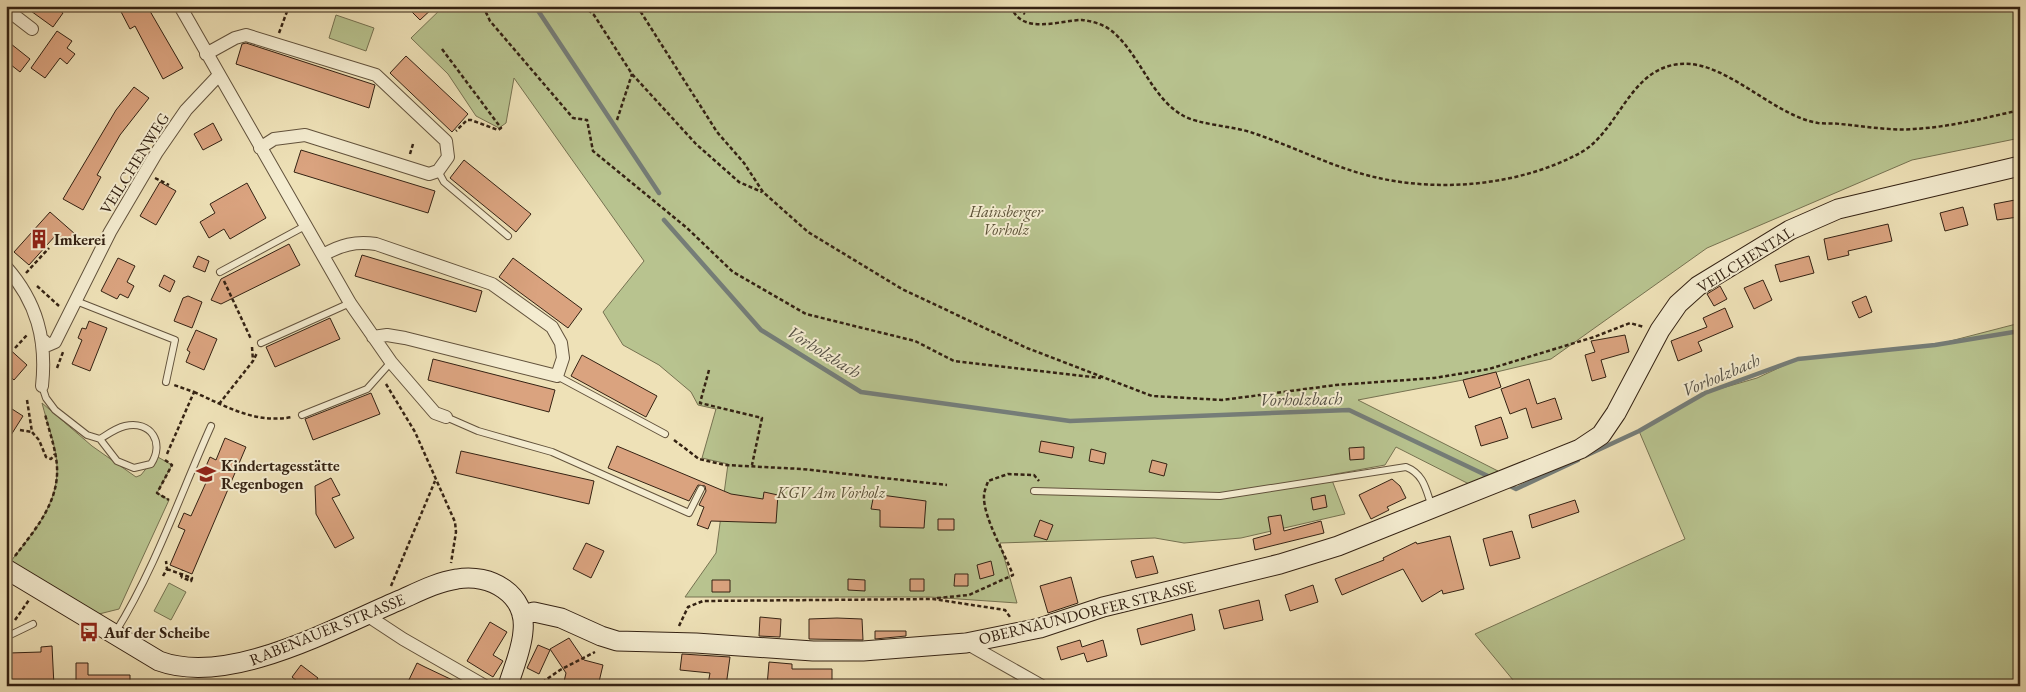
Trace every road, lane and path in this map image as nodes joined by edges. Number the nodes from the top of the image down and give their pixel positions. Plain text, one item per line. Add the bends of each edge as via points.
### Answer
1 (180, 6) edge
2 (289, 6) edge
3 (483, 6) edge
4 (583, 6) edge
5 (637, 6) edge
6 (1012, 7) edge
7 (6, 9) edge
8 (1025, 14) dead end
9 (32, 30) dead end
10 (275, 44) junction
11 (442, 49) dead end
12 (203, 56) junction
13 (632, 74) junction
14 (218, 76) junction
15 (2020, 110) edge
16 (617, 120) dead end
17 (446, 141) junction
18 (413, 144) dead end
19 (260, 148) junction
20 (410, 152) dead end
21 (2020, 166) edge
22 (438, 171) junction
23 (158, 180) dead end
24 (169, 185) dead end
25 (763, 192) junction
26 (305, 226) junction
27 (508, 236) dead end
28 (50, 248) dead end
29 (322, 255) junction
30 (6, 267) edge
31 (220, 272) joint
32 (76, 301) junction
33 (350, 303) junction
34 (69, 316) junction
35 (31, 330) dead end
36 (1660, 330) junction
37 (373, 337) junction
38 (43, 340) junction
39 (262, 343) joint
40 (15, 348) dead end
41 (253, 361) junction
42 (387, 367) junction
43 (709, 370) dead end
44 (557, 376) junction
45 (1105, 378) junction
46 (166, 382) joint
47 (42, 386) joint
48 (194, 392) junction
49 (27, 400) dead end
50 (219, 404) junction
51 (44, 411) dead end
52 (302, 415) joint
53 (446, 417) joint
54 (211, 426) dead end
55 (20, 430) dead end
56 (32, 432) junction
57 (665, 434) joint
58 (100, 439) junction
59 (55, 454) junction
60 (752, 465) junction
61 (1520, 474) joint
62 (435, 481) junction
63 (947, 485) dead end
64 (701, 489) dead end
65 (1034, 490) dead end
66 (1049, 491) junction
67 (179, 505) junction
68 (1432, 508) junction
69 (169, 553) dead end
70 (9, 565) edge
71 (167, 569) junction
72 (182, 573) dead end
73 (163, 576) dead end
74 (455, 579) junction
75 (32, 596) dead end
76 (390, 598) junction
77 (933, 599) junction
78 (365, 614) junction
79 (522, 615) junction
80 (33, 624) dead end
81 (10, 626) dead end
82 (114, 634) junction
83 (1014, 634) junction
84 (6, 637) edge
85 (617, 642) junction
86 (675, 642) junction
87 (966, 643) junction
88 (485, 686) edge
89 (508, 686) edge
90 (537, 686) edge
91 (1042, 686) edge

1 - 12 street
2 - 10 path
3 - 45 path via 490,21 573,118 587,120 593,150 687,228 733,272 806,314 915,340 954,361
4 - 13 path via 594,15
5 - 25 path via 707,117
6 - 8 path
6 - 15 path via 1014,14 1022,20 1037,24 1081,20 1099,24 1113,32 1132,53 1162,98 1182,116 1250,132 1368,176 1414,184 1475,183 1537,172 1582,152 1601,137 1630,95 1649,78 1673,64 1702,66 1781,109 1817,123 1912,130
7 - 9 street
10 - 12 street via 246,35
10 - 17 street via 376,75
11 - 17 path via 501,128 498,130 467,120
12 - 14 street
13 - 16 path
13 - 25 path via 696,144 739,182
14 - 19 street
14 - 32 street, VEILCHENWEG via 186,110 157,152 110,232
17 - 22 street via 448,157
18 - 20 path
19 - 22 street via 274,139 305,135 406,168 429,174
19 - 26 street
21 - 36 street, VEILCHENTAL via 1838,209 1790,230 1698,286 1678,304
22 - 27 lane via 444,182
23 - 24 path
25 - 45 path via 808,232 902,289 1027,348
26 - 29 street
26 - 31 lane
28 - 34 path via 25,274
29 - 33 street
29 - 44 street via 338,246 360,241 492,284 552,327 561,343 562,358
30 - 38 street via 24,292
31 - 41 path via 251,339
32 - 34 street, VEILCHENWEG
32 - 46 lane via 175,340
33 - 37 street
33 - 39 lane
34 - 38 street, VEILCHENWEG via 55,342 48,345
35 - 40 path
36 - 45 path via 1630,323 1489,369 1434,378 1336,385 1222,400 1152,396
36 - 61 street, VEILCHENTAL via 1601,435 1580,449
37 - 42 street
37 - 44 street via 404,338
38 - 47 street
39 - 41 path
41 - 50 path
42 - 52 lane via 367,389
42 - 53 street via 435,413
42 - 62 path via 384,381 415,432
43 - 60 path via 700,403 762,418
44 - 57 lane
46 - 48 path
47 - 58 lane via 55,410 87,435
48 - 50 path
48 - 67 path via 164,460 172,464 157,493
49 - 56 path
50 - 52 path via 259,419
51 - 59 path
53 - 64 lane via 478,431 552,452 689,513
54 - 67 lane
55 - 56 path
56 - 59 path via 46,457 51,459
57 - 60 path via 699,459
58 - 58 lane via 117,461 134,468 150,464 156,456 157,445 152,432 141,426 126,425
59 - 70 path via 54,490 47,512
60 - 63 path
61 - 68 street, OBERNAUNDORFER STRASSE
62 - 74 path via 455,522 450,561
62 - 76 path
65 - 66 lane
66 - 68 lane via 1220,496 1406,468 1416,471 1422,479
66 - 77 path via 1034,475 1008,474 988,481 984,496 991,530 1013,575 969,595
67 - 82 lane via 127,614
68 - 83 street, OBERNAUNDORFER STRASSE via 1338,546 1280,564 1103,607
69 - 71 path
70 - 82 street, RABENAUER STRASSE
71 - 72 path
71 - 73 path
74 - 76 street, RABENAUER STRASSE
74 - 79 street, RABENAUER STRASSE via 488,580 503,587 514,597
75 - 81 path
76 - 78 street, RABENAUER STRASSE
77 - 83 path via 1005,610 1010,616
77 - 86 path via 703,601 688,607
78 - 82 street, RABENAUER STRASSE via 275,653 234,665 199,669 159,661
78 - 88 street
79 - 85 street, OBERNAUNDORFER STRASSE via 534,612 561,618
79 - 89 street via 523,631
80 - 84 lane
83 - 87 street, OBERNAUNDORFER STRASSE
85 - 86 street, OBERNAUNDORFER STRASSE
85 - 90 path via 578,659
86 - 87 street, OBERNAUNDORFER STRASSE via 813,651 863,651
87 - 91 street

